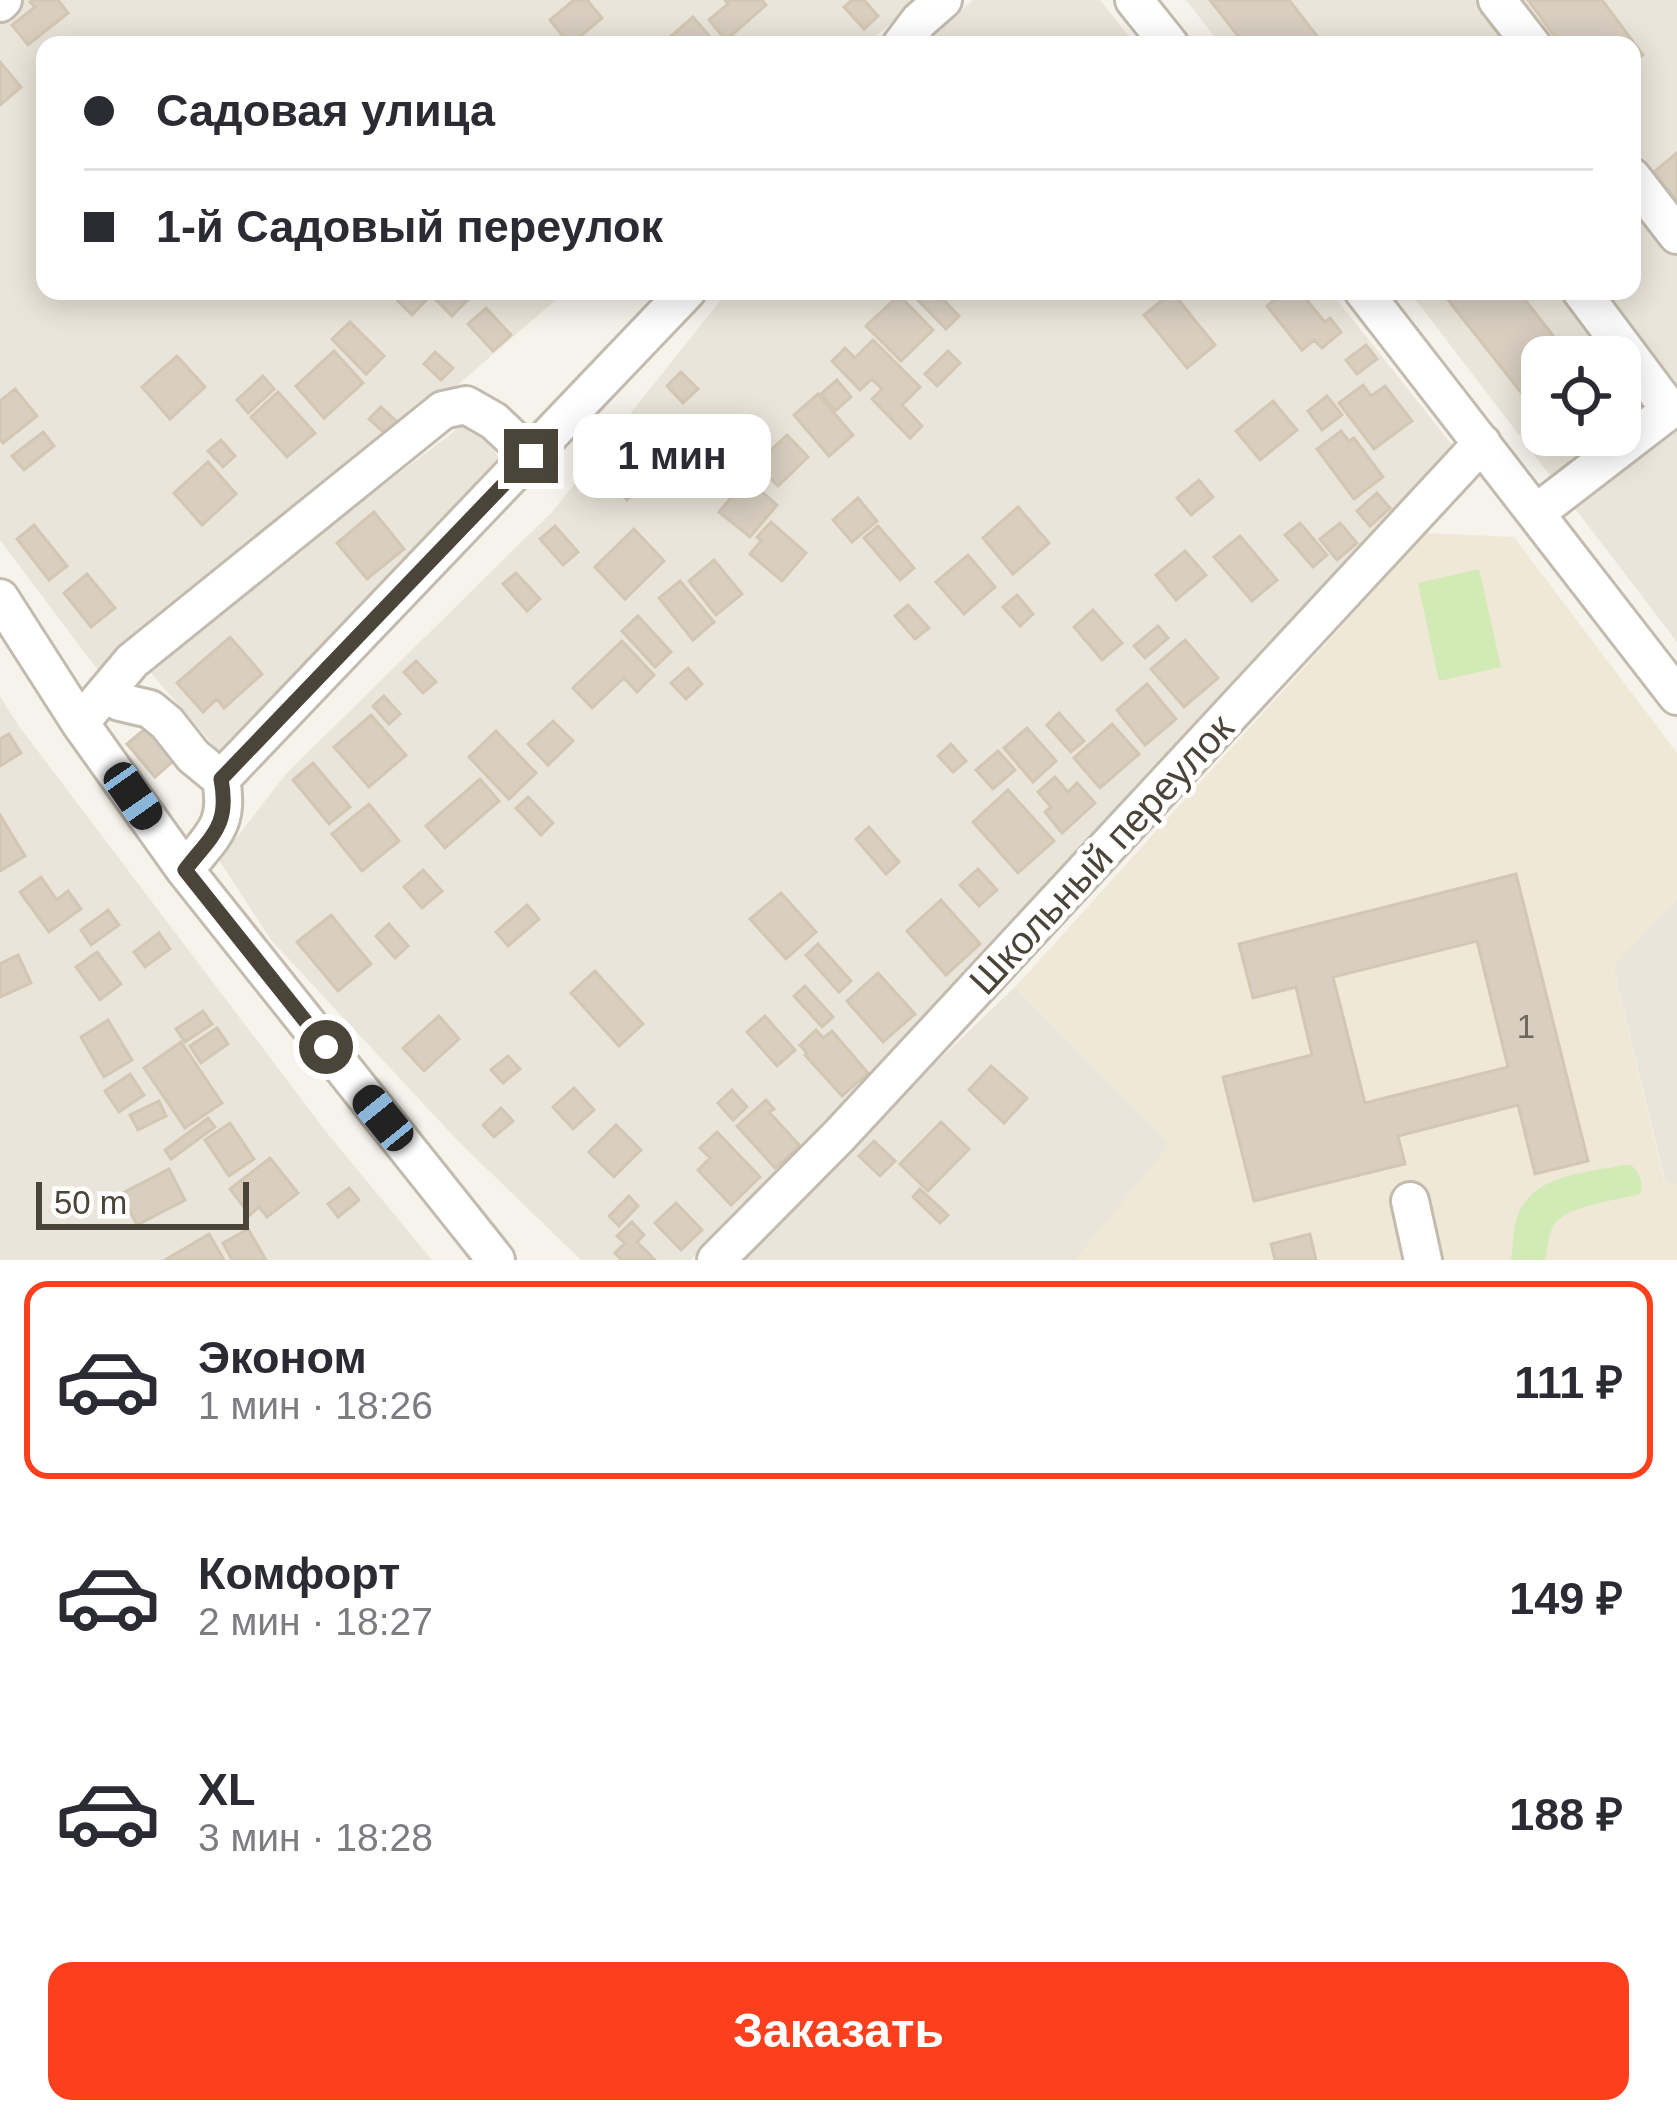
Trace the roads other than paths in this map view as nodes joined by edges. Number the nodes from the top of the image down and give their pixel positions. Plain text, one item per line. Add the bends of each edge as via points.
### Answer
1 (943, 0) edge
2 (1134, 0) edge
3 (1497, 0) edge
4 (908, 36) edge
5 (1163, 36) edge
6 (1525, 36) edge
7 (1641, 189) edge
8 (1677, 236) edge
9 (678, 300) edge
10 (1370, 300) edge
11 (1588, 300) edge
12 (1674, 407) edge
13 (1482, 443) junction
14 (531, 456) junction
15 (1536, 513) junction
16 (0, 598) edge
17 (106, 693) junction
18 (1677, 696) edge
19 (80, 723) junction
20 (221, 779) junction
21 (185, 870) junction
22 (1410, 1201) dead end
23 (496, 1260) edge
24 (716, 1260) edge
25 (1424, 1260) edge

1 - 4 street
2 - 5 street
3 - 6 street
7 - 8 street
9 - 14 street
10 - 13 street
11 - 12 street
12 - 15 street
13 - 15 street
13 - 24 street, Школьный переулок
14 - 17 street via 466,405 443,410 132,661
14 - 20 street
15 - 18 street
16 - 19 street
17 - 19 street
17 - 20 street via 149,709
19 - 21 street
20 - 21 street via 222,823
21 - 23 street
22 - 25 street

